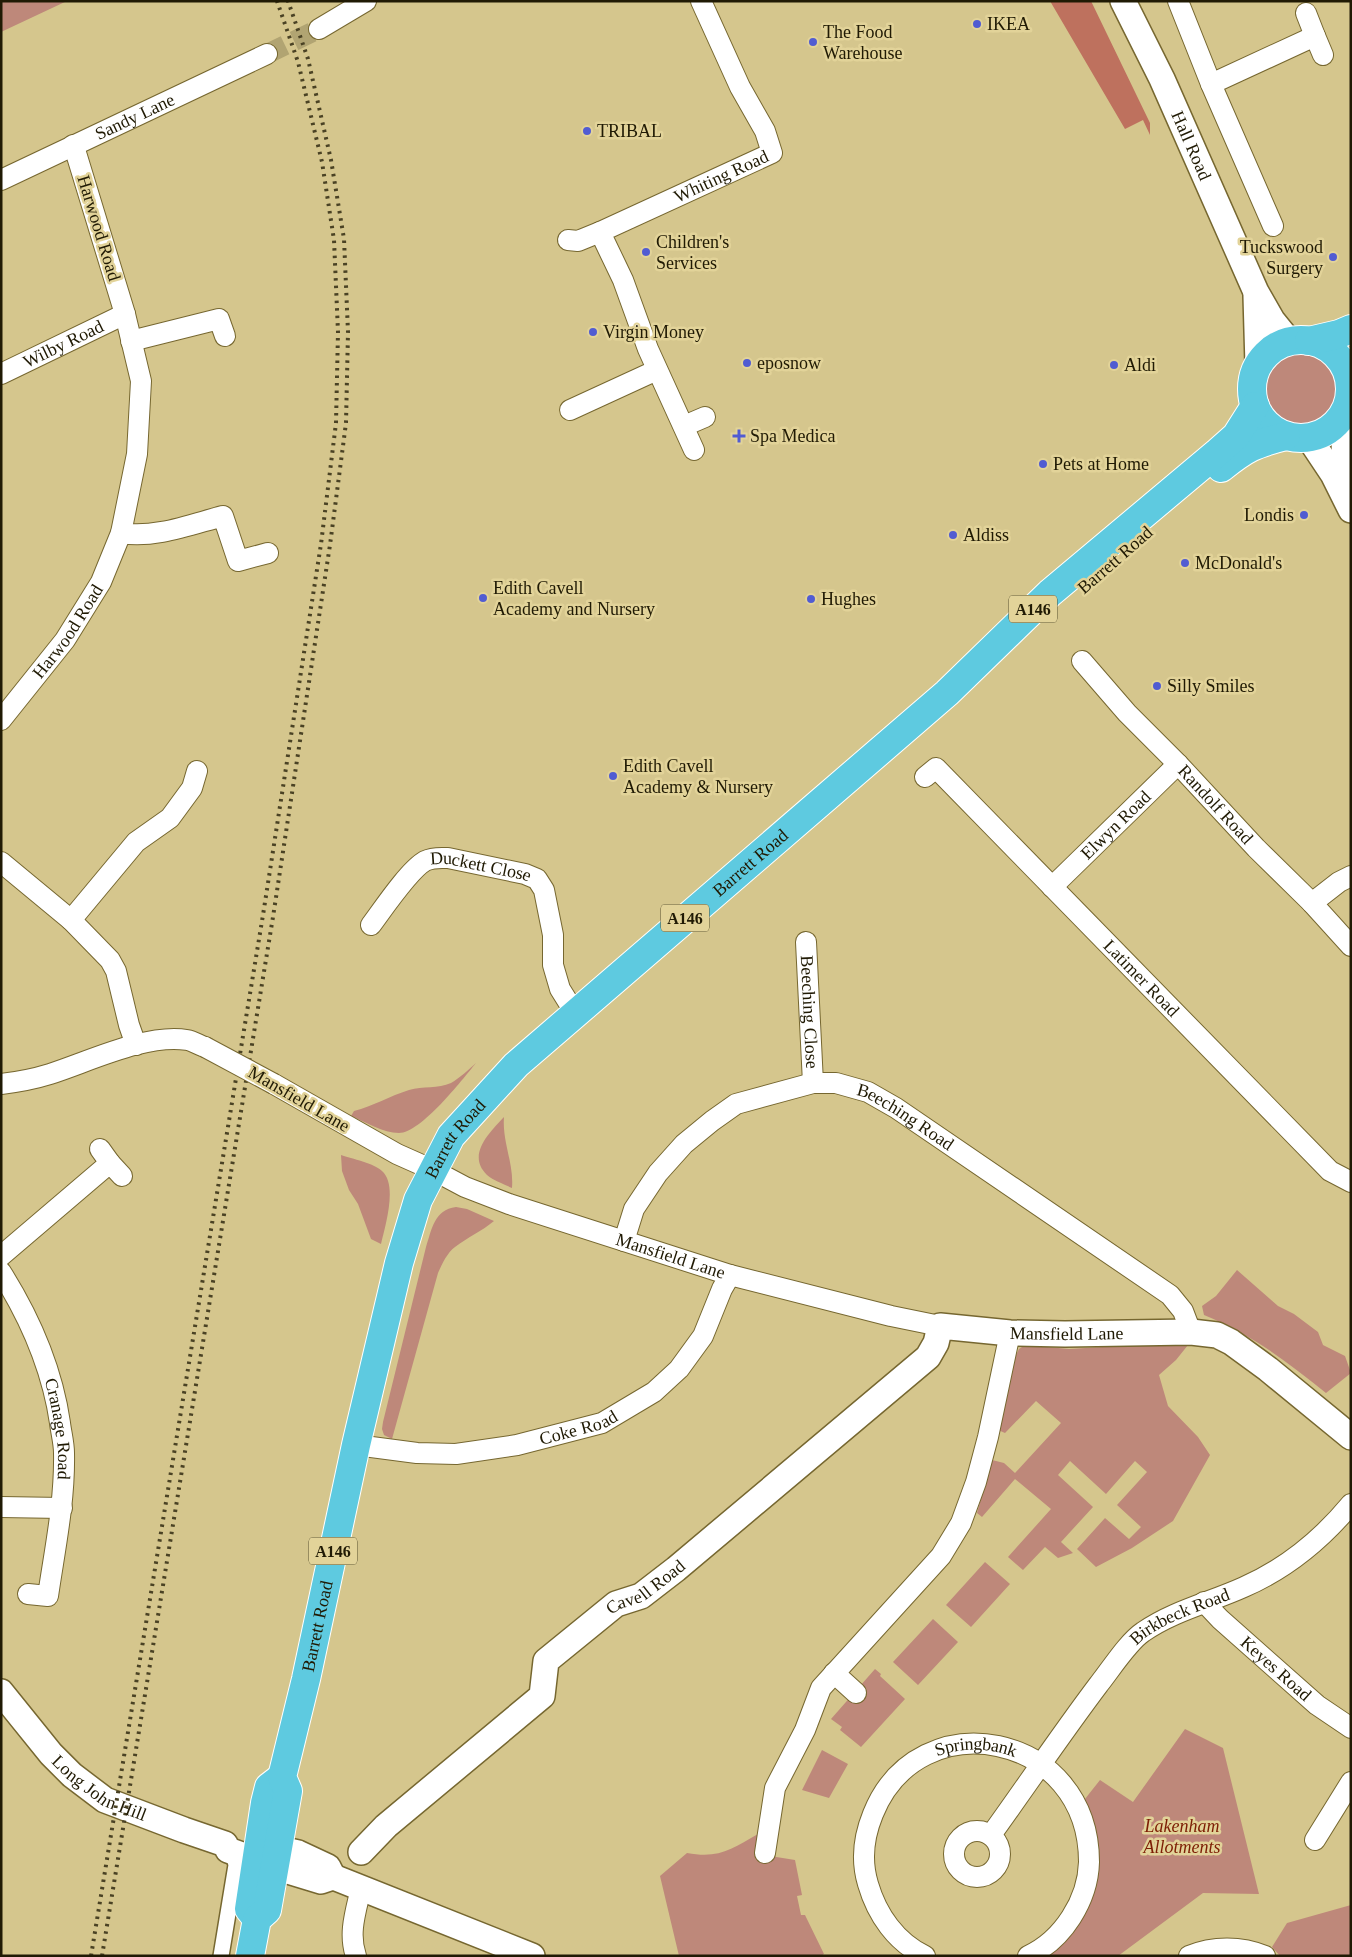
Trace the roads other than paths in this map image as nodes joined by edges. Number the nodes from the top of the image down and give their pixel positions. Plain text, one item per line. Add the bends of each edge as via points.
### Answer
1 (366, 1) edge
2 (702, 1) edge
3 (1123, 1) edge
4 (1178, 1) edge
5 (1306, 14) dead end
6 (319, 29) tunnel mouth
7 (1315, 36) junction
8 (266, 54) tunnel mouth
9 (1323, 55) dead end
10 (1211, 84) junction
11 (73, 145) junction
12 (1, 180) edge
13 (1273, 226) dead end
14 (600, 232) junction
15 (568, 240) dead end
16 (1256, 292) junction
17 (125, 314) junction
18 (1351, 329) edge
19 (225, 336) dead end
20 (131, 341) junction
21 (1299, 341) junction
22 (1258, 366) junction
23 (657, 370) junction
24 (1349, 372) edge
25 (1, 374) edge
26 (1348, 403) junction
27 (1255, 406) junction
28 (570, 410) dead end
29 (705, 417) dead end
30 (684, 426) junction
31 (1297, 437) junction
32 (694, 450) dead end
33 (1351, 482) edge
34 (1351, 510) edge
35 (121, 533) junction
36 (268, 553) dead end
37 (1082, 661) dead end
38 (948, 693) junction
39 (1, 720) edge
40 (1178, 764) junction
41 (936, 767) dead end
42 (198, 771) dead end
43 (1, 862) edge
44 (1351, 876) edge
45 (1052, 887) junction
46 (1312, 903) junction
47 (71, 920) junction
48 (371, 925) dead end
49 (806, 942) dead end
50 (1351, 946) edge
51 (575, 1013) junction
52 (136, 1044) junction
53 (813, 1083) junction
54 (1, 1084) edge
55 (111, 1163) dead end
56 (433, 1170) junction
57 (1351, 1182) edge
58 (624, 1241) junction
59 (1, 1256) edge
60 (1, 1272) edge
61 (730, 1275) junction
62 (940, 1326) junction
63 (1191, 1332) junction
64 (1010, 1333) junction
65 (1351, 1437) edge
66 (356, 1445) junction
67 (1351, 1504) edge
68 (1, 1507) edge
69 (62, 1508) junction
70 (47, 1596) dead end
71 (1204, 1602) junction
72 (834, 1673) junction
73 (1, 1692) edge
74 (856, 1693) dead end
75 (1351, 1728) edge
76 (1042, 1764) junction
77 (1351, 1782) edge
78 (991, 1835) dead end
79 (1316, 1840) dead end
80 (361, 1852) junction
81 (254, 1853) junction
82 (765, 1853) dead end
83 (334, 1877) junction
84 (361, 1888) junction
85 (221, 1956) edge
86 (250, 1956) edge
87 (356, 1956) edge
88 (532, 1956) edge
89 (925, 1956) edge
90 (1028, 1956) edge
91 (1188, 1956) edge
92 (1265, 1956) edge

1 - 6 street
2 - 14 street, Whiting Road via 740,87 765,131 772,153
3 - 16 street, Hall Road via 1162,79
4 - 10 street
5 - 7 street
7 - 9 street
7 - 10 street
8 - 11 street, Sandy Lane
10 - 13 street
11 - 12 street, Sandy Lane
11 - 17 street, Harwood Road
14 - 15 street, Whiting Road via 578,241
14 - 23 street via 623,280
16 - 21 street, Hall Road via 1272,320
16 - 22 street, Hall Road
17 - 20 street, Harwood Road
17 - 25 street, Wilby Road
18 - 21 highway
19 - 20 street via 219,320
20 - 35 street, Harwood Road via 141,381 137,454
21 - 22 highway via 1278,345
21 - 24 highway, Hall Road via 1321,345 1332,351
22 - 27 highway, Hall Road via 1252,385
23 - 28 street
23 - 30 street
24 - 26 highway, Hall Road
26 - 31 highway, A146 via 1339,421 1324,433
26 - 33 street, Hall Road via 1344,458
27 - 31 highway via 1266,424
27 - 38 highway, Barrett Road / A146 via 1236,436 1050,593
29 - 30 street
30 - 32 street
31 - 34 street via 1333,474
31 - 38 highway, Barrett Road / A146 via 1263,442 1245,449 1074,595
35 - 36 street via 157,532 223,516 238,561
35 - 39 street, Harwood Road via 101,582 65,640
37 - 40 street, Randolf Road via 1127,713
38 - 51 highway, Barrett Road / A146
40 - 45 street, Elwyn Road
40 - 46 street, Randolf Road
41 - 45 street, Latimer Road
42 - 47 street via 192,788 170,818 136,842
43 - 47 street
44 - 46 street
45 - 57 street, Latimer Road via 1330,1171
46 - 50 street, Randolf Road
47 - 52 street via 110,960 116,971
48 - 51 street, Duckett Close via 411,874 424,862 436,857 526,874 537,879 544,890 554,935 553,965 560,988
49 - 53 street, Beeching Close
51 - 56 highway, Barrett Road / A146 via 516,1065 483,1100 452,1136
52 - 54 street, Mansfield Lane via 49,1075
52 - 56 street, Mansfield Lane, bridge via 187,1040 205,1047 397,1154
53 - 58 street, Beeching Road via 736,1104 684,1144 658,1173 634,1209
53 - 63 street, Beeching Road via 836,1083 868,1092 896,1108 1170,1295 1183,1311
55 - 59 street
56 - 58 street, Mansfield Lane via 474,1191
56 - 66 highway, Barrett Road / A146 via 418,1200 399,1264
58 - 61 street, Mansfield Lane
60 - 69 street, Cranage Road via 29,1319 47,1365 64,1451
61 - 62 street, Mansfield Lane
61 - 66 street, Coke Road via 703,1336 679,1369 654,1392 602,1423 516,1445 456,1454
62 - 64 street, Mansfield Lane
62 - 80 street, Cavell Road via 928,1357 676,1569 641,1596 616,1604 546,1661 542,1696 386,1826
63 - 64 street, Mansfield Lane
63 - 65 street, Mansfield Lane via 1217,1335 1231,1342
64 - 72 street via 988,1437 961,1524 940,1556
66 - 81 highway, Barrett Road / A146 via 282,1777 288,1791
67 - 71 street, Birkbeck Road via 1307,1548 1281,1567 1244,1587
68 - 69 street
69 - 70 street, Cranage Road
71 - 75 street, Keyes Road via 1317,1705
71 - 76 street, Birkbeck Road via 1142,1632 1120,1656
72 - 74 street
72 - 82 street via 821,1688 805,1730 775,1788
73 - 81 street, Long John Hill via 51,1754 72,1775 106,1800
76 - 78 street, Birkbeck Road
76 - 89 street, Springbank via 1000,1746 956,1746 918,1760 890,1785 877,1804 869,1823 865,1847 866,1876 873,1900 882,1918 898,1937
76 - 90 street, Springbank via 1074,1798 1089,1844 1089,1869 1082,1896 1070,1919 1054,1938
77 - 79 street
80 - 83 street, Cavell Road via 347,1854
80 - 84 street via 367,1864
81 - 83 street, Long John Hill via 321,1881
81 - 85 street via 236,1865
81 - 86 highway, Barrett Road / A146 via 249,1909 257,1920
83 - 84 street, Long John Hill
84 - 87 street via 352,1930
84 - 88 street, Long John Hill
91 - 92 street via 1205,1949 1245,1949

